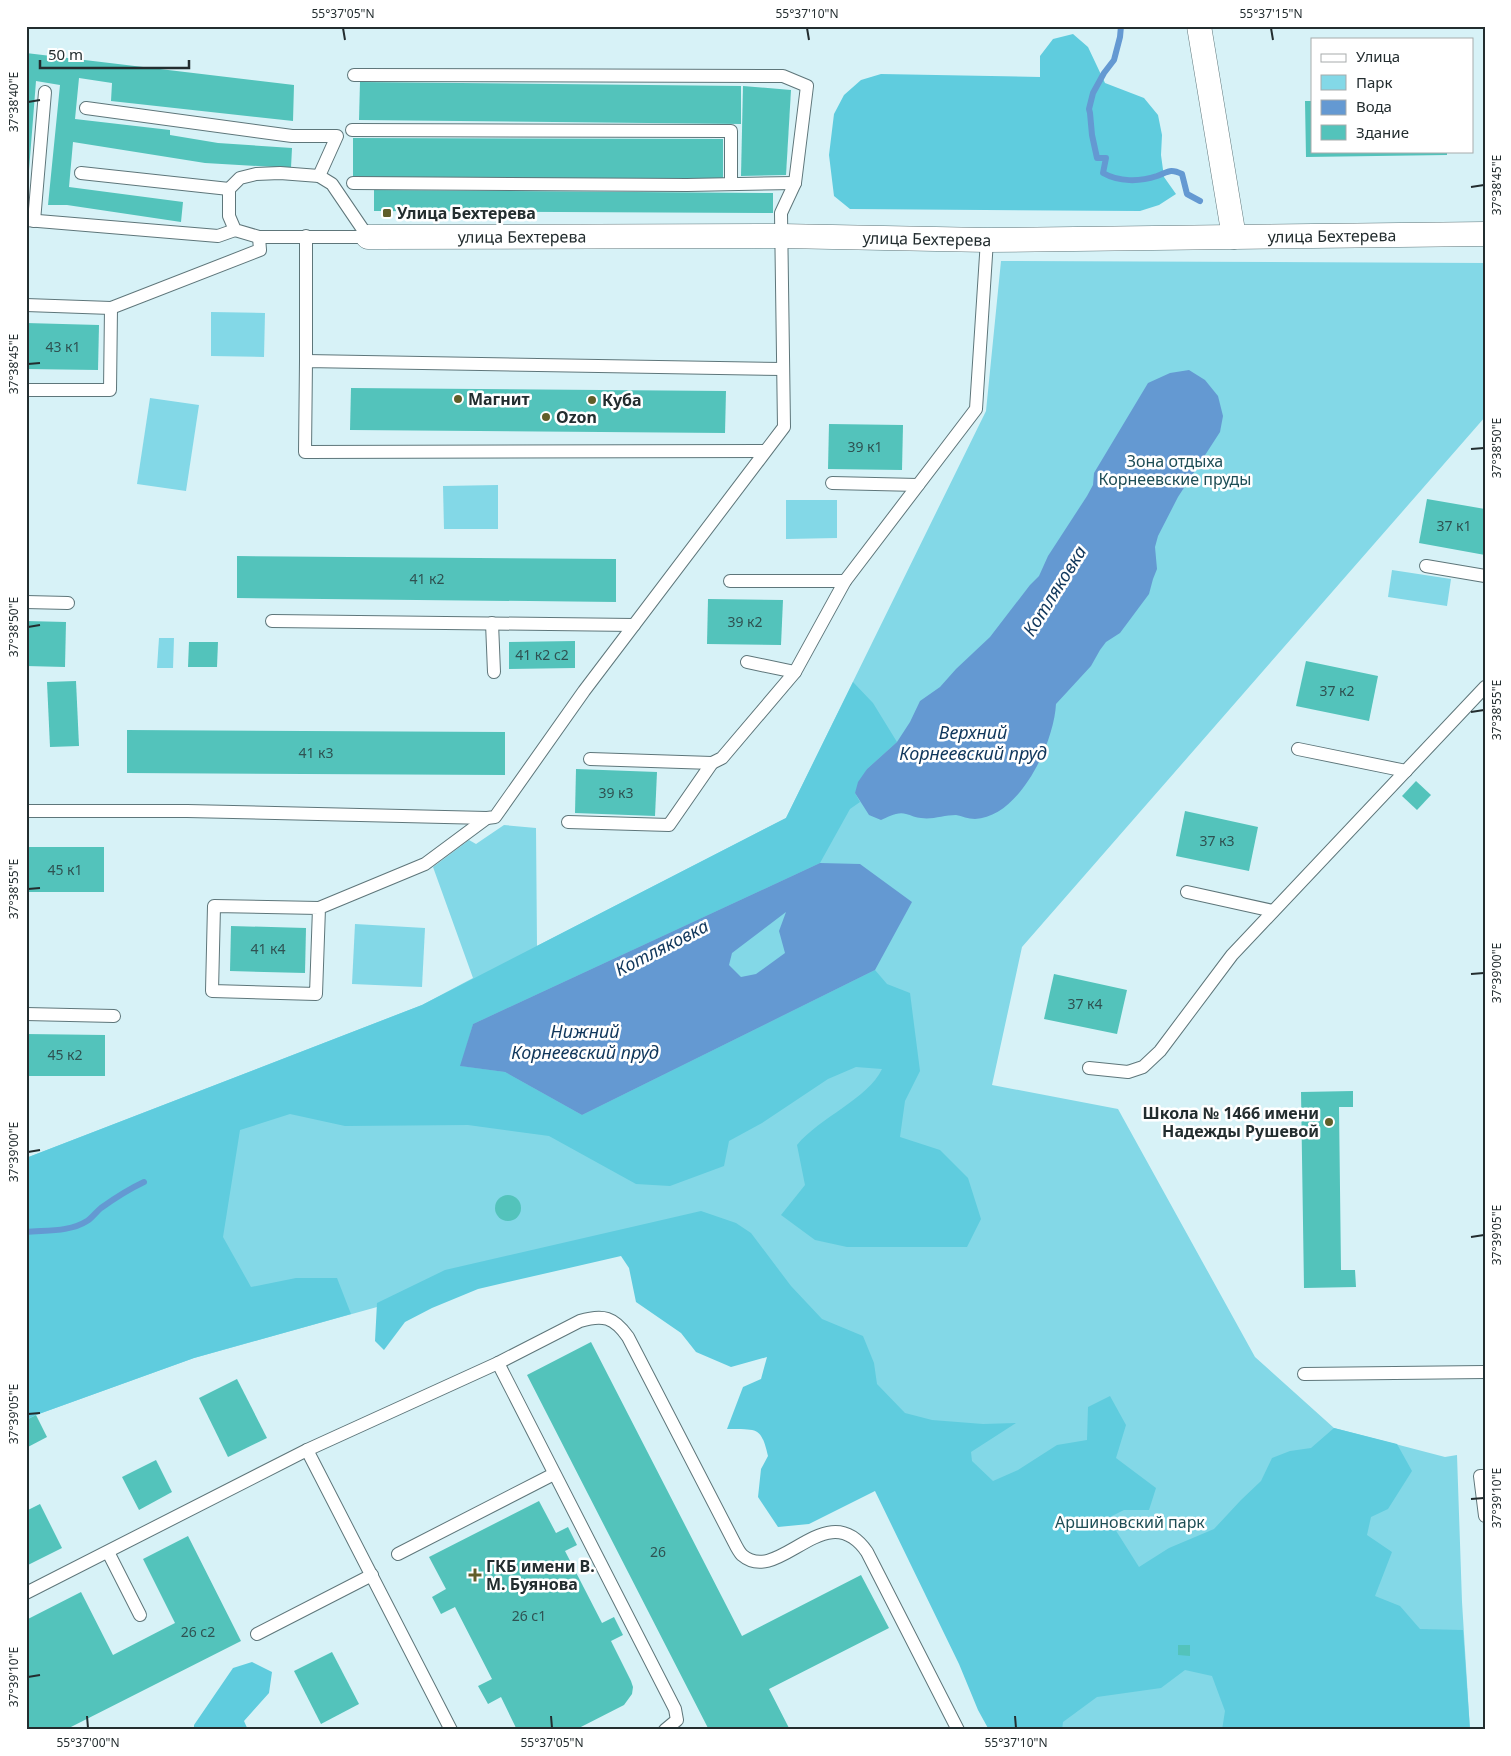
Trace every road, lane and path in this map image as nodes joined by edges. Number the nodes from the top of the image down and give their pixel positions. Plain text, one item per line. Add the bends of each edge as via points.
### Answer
1 (1200, 26) edge
2 (354, 75) dead end
3 (46, 92) dead end
4 (86, 108) dead end
5 (352, 130) dead end
6 (80, 173) dead end
7 (319, 176) junction
8 (353, 183) dead end
9 (796, 183) junction
10 (731, 184) junction
11 (229, 189) junction
12 (30, 220) edge
13 (235, 230) junction
14 (1485, 234) edge
15 (306, 236) junction
16 (781, 236) junction
17 (259, 237) junction
18 (368, 237) junction
19 (1234, 237) junction
20 (987, 240) junction
21 (26, 305) edge
22 (111, 308) junction
23 (306, 361) junction
24 (783, 369) junction
25 (26, 390) edge
26 (765, 451) junction
27 (832, 483) dead end
28 (918, 485) junction
29 (1426, 566) dead end
30 (1485, 576) edge
31 (730, 581) dead end
32 (845, 581) junction
33 (26, 602) edge
34 (68, 603) dead end
35 (272, 621) dead end
36 (492, 624) junction
37 (634, 625) junction
38 (747, 662) dead end
39 (494, 672) dead end
40 (795, 672) junction
41 (1485, 687) edge
42 (1298, 750) dead end
43 (590, 759) dead end
44 (712, 763) junction
45 (1406, 771) junction
46 (26, 811) edge
47 (487, 818) junction
48 (568, 822) dead end
49 (1187, 892) dead end
50 (319, 908) junction
51 (1273, 912) junction
52 (26, 1014) edge
53 (114, 1016) dead end
54 (1089, 1068) dead end
55 (498, 1363) junction
56 (1485, 1372) edge
57 (1304, 1374) dead end
58 (308, 1450) junction
59 (554, 1474) junction
60 (1485, 1476) edge
61 (1485, 1516) edge
62 (108, 1552) junction
63 (398, 1554) dead end
64 (372, 1575) junction
65 (26, 1594) edge
66 (140, 1615) dead end
67 (256, 1634) dead end
68 (451, 1730) edge
69 (665, 1730) edge
70 (958, 1730) edge

1 - 19 street
2 - 9 lane via 783,76 807,86
3 - 12 lane
4 - 7 lane via 292,136 337,136
5 - 10 lane via 731,131
6 - 11 lane
7 - 11 lane via 256,174 240,178
7 - 18 lane via 332,184
8 - 10 lane
9 - 10 lane
9 - 16 lane via 782,213
11 - 13 lane via 229,216
12 - 13 lane via 218,236
13 - 17 lane
14 - 19 street, улица Бехтерева
15 - 17 lane
15 - 18 lane
15 - 23 lane
16 - 18 street, улица Бехтерева
16 - 20 street, улица Бехтерева
16 - 24 lane
17 - 22 lane via 260,250
19 - 20 street, улица Бехтерева
20 - 28 lane via 976,409
21 - 22 lane
22 - 25 lane via 110,390
23 - 24 lane
23 - 26 lane via 305,452
24 - 26 lane via 784,427
26 - 37 lane
27 - 28 lane
28 - 32 lane
29 - 30 lane
31 - 32 lane
32 - 40 lane
33 - 34 lane
35 - 36 lane
36 - 37 lane
36 - 39 lane
37 - 47 lane via 495,817
38 - 40 lane
40 - 44 lane via 722,758
41 - 45 lane
42 - 45 lane
43 - 44 lane
44 - 48 lane via 669,825
45 - 51 lane
46 - 47 lane
47 - 50 lane via 425,864
49 - 51 lane
50 - 50 lane via 214,906 212,991 316,994
51 - 54 lane via 1232,955 1160,1051 1144,1067 1128,1072
52 - 53 lane
55 - 58 lane
55 - 59 lane
55 - 70 lane via 593,1317 607,1318 620,1326 742,1555 766,1562 833,1531 845,1532 859,1540
56 - 57 lane
58 - 62 lane
58 - 64 lane
59 - 63 lane
59 - 69 lane via 675,1709 677,1720
60 - 61 lane via 1480,1476
62 - 65 lane
62 - 66 lane
64 - 67 lane
64 - 68 lane

